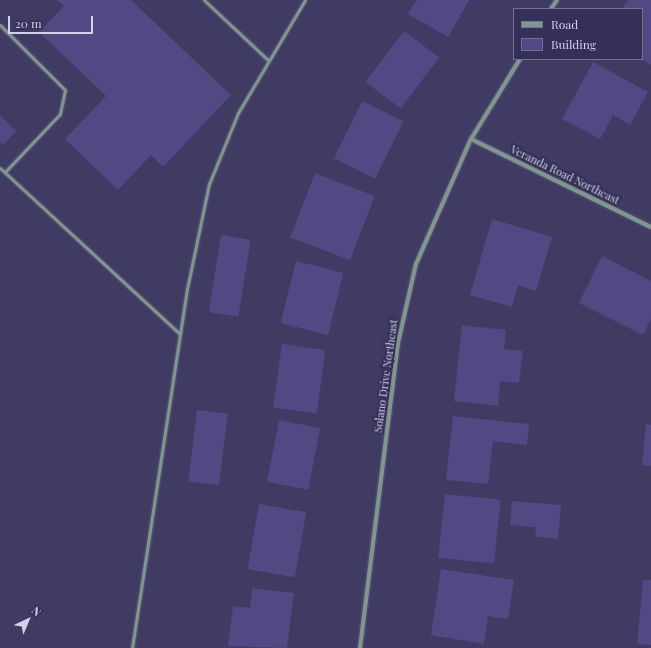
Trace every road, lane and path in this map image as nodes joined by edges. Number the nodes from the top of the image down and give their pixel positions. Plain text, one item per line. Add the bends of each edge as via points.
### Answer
1 (204, 0) edge
2 (305, 0) edge
3 (0, 25) edge
4 (519, 60) edge
5 (269, 61) junction
6 (471, 139) junction
7 (0, 168) edge
8 (5, 172) junction
9 (651, 228) edge
10 (180, 334) junction
11 (132, 648) edge
12 (360, 648) edge

1 - 5 lane
2 - 5 lane
3 - 8 lane via 65,90 60,114
4 - 6 street, Solano Drive Northeast
5 - 10 lane via 238,113 208,184
6 - 9 street, Veranda Road Northeast
6 - 12 street, Solano Drive Northeast via 416,264 398,343
7 - 8 lane
8 - 10 lane
10 - 11 lane

